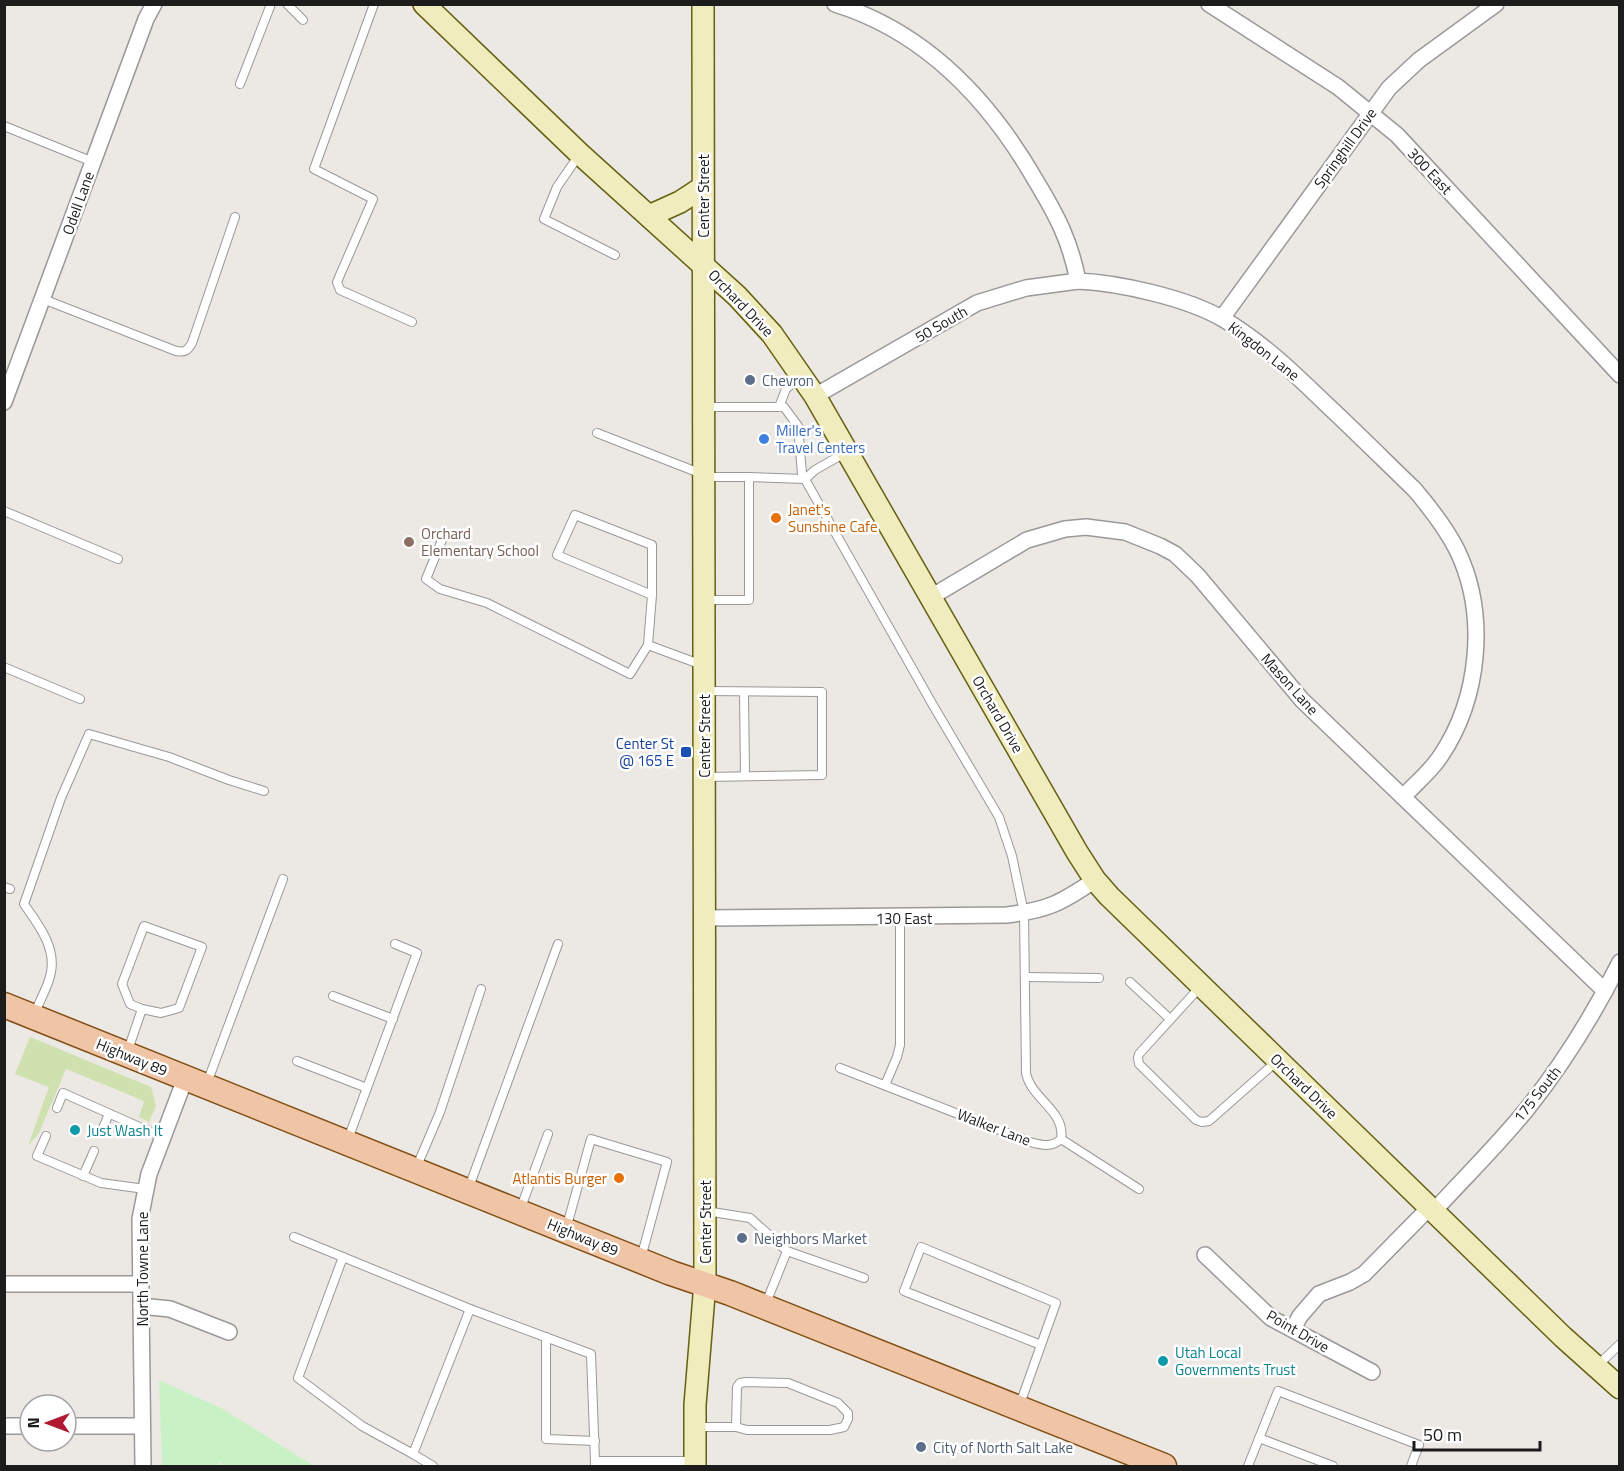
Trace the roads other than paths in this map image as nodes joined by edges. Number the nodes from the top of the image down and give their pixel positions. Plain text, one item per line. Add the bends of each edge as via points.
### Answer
1 (154, 4) edge
2 (271, 4) edge
3 (287, 4) edge
4 (374, 4) edge
5 (424, 4) edge
6 (703, 4) edge
7 (836, 4) edge
8 (1209, 4) edge
9 (1496, 4) edge
10 (303, 20) dead end
11 (240, 84) dead end
12 (1370, 113) junction
13 (4, 126) edge
14 (580, 154) junction
15 (93, 162) junction
16 (703, 187) junction
17 (649, 216) junction
18 (235, 217) dead end
19 (615, 255) dead end
20 (703, 264) junction
21 (1078, 281) junction
22 (43, 299) junction
23 (1222, 318) junction
24 (412, 322) dead end
25 (801, 375) junction
26 (1620, 375) edge
27 (815, 396) junction
28 (4, 402) edge
29 (703, 407) junction
30 (779, 407) junction
31 (597, 433) dead end
32 (846, 452) junction
33 (703, 476) junction
34 (749, 477) junction
35 (805, 479) junction
36 (4, 511) edge
37 (444, 535) dead end
38 (118, 559) dead end
39 (652, 595) junction
40 (931, 597) junction
41 (703, 600) junction
42 (648, 645) junction
43 (704, 666) junction
44 (5, 669) edge
45 (704, 691) junction
46 (744, 692) junction
47 (80, 699) dead end
48 (745, 776) junction
49 (704, 777) junction
50 (264, 791) dead end
51 (1403, 797) junction
52 (283, 879) dead end
53 (1095, 880) junction
54 (1024, 913) junction
55 (704, 918) junction
56 (900, 918) junction
57 (395, 944) dead end
58 (558, 944) dead end
59 (1620, 962) edge
60 (1025, 977) junction
61 (1099, 978) dead end
62 (1130, 982) dead end
63 (1201, 986) junction
64 (481, 989) dead end
65 (1605, 991) junction
66 (333, 996) dead end
67 (4, 1005) edge
68 (142, 1009) junction
69 (33, 1016) junction
70 (393, 1019) junction
71 (1170, 1019) junction
72 (127, 1055) junction
73 (297, 1061) dead end
74 (1277, 1061) junction
75 (840, 1068) dead end
76 (196, 1083) junction
77 (885, 1085) junction
78 (367, 1089) junction
79 (57, 1108) dead end
80 (109, 1114) junction
81 (103, 1128) dead end
82 (548, 1134) dead end
83 (46, 1136) dead end
84 (162, 1137) junction
85 (1061, 1138) junction
86 (347, 1143) junction
87 (94, 1151) dead end
88 (416, 1171) junction
89 (83, 1176) junction
90 (145, 1189) junction
91 (1139, 1189) dead end
92 (468, 1191) junction
93 (1432, 1209) junction
94 (705, 1211) junction
95 (519, 1212) junction
96 (566, 1230) junction
97 (294, 1237) dead end
98 (787, 1251) junction
99 (1205, 1255) dead end
100 (343, 1257) junction
101 (640, 1260) junction
102 (864, 1278) dead end
103 (705, 1283) junction
104 (4, 1284) edge
105 (141, 1284) junction
106 (141, 1306) junction
107 (764, 1307) junction
108 (470, 1310) junction
109 (1293, 1329) junction
110 (229, 1332) dead end
111 (546, 1337) junction
112 (1620, 1344) edge
113 (1041, 1345) junction
114 (1597, 1366) junction
115 (1372, 1372) dead end
116 (1620, 1388) edge
117 (1018, 1408) junction
118 (78, 1426) edge
119 (142, 1426) junction
120 (695, 1427) junction
121 (736, 1427) junction
122 (1259, 1438) junction
123 (595, 1441) junction
124 (413, 1454) junction
125 (596, 1464) edge
126 (695, 1464) edge
127 (143, 1467) edge
128 (434, 1467) edge
129 (1164, 1467) edge
130 (1248, 1467) edge
131 (1333, 1467) edge
132 (1411, 1467) edge

1 - 15 street, Odell Lane
2 - 11 lane
3 - 10 lane
4 - 24 lane via 314,169 373,199 337,282 340,290
5 - 14 main road, Orchard Drive
6 - 16 main road, Center Street
7 - 21 street via 878,21 915,43 952,71 982,102 1012,141 1060,222
8 - 12 street, 300 East via 1338,87
9 - 12 street, Springhill Drive via 1408,69
12 - 23 street, Springhill Drive
12 - 26 street, 300 East via 1397,135
13 - 15 lane
14 - 17 main road, Orchard Drive
14 - 19 lane via 557,187 544,219
15 - 22 street, Odell Lane
16 - 17 main road
16 - 20 main road, Center Street
17 - 20 main road, Orchard Drive
18 - 22 lane via 188,350 176,351
20 - 25 main road, Orchard Drive via 772,334
20 - 29 main road, Center Street
21 - 23 street, Kingdon Lane via 1144,291
21 - 27 street, 50 South via 1026,288 978,303
22 - 28 street, Odell Lane
23 - 51 street, Kingdon Lane via 1289,368 1415,490 1458,552 1476,622 1473,674 1464,707 1440,758
25 - 27 main road, Orchard Drive
25 - 30 lane via 786,389
27 - 32 main road, Orchard Drive
29 - 30 lane
29 - 33 main road, Center Street
30 - 35 lane via 784,407 798,426
31 - 33 lane
32 - 35 lane
32 - 40 main road, Orchard Drive
33 - 34 lane
33 - 41 main road, Center Street
34 - 35 lane
34 - 41 lane via 749,600
35 - 54 lane via 999,817
36 - 38 lane
37 - 42 lane via 426,579 440,589 487,603 630,674
39 - 39 lane via 652,545 575,515 557,555
39 - 42 lane
40 - 51 street, Mason Lane via 1010,549 1046,533 1086,527 1143,538 1187,564 1287,684
40 - 53 main road, Orchard Drive
41 - 43 main road, Center Street
42 - 43 lane
43 - 45 main road, Center Street
44 - 47 lane
45 - 46 lane
45 - 49 main road, Center Street
46 - 48 lane
46 - 48 lane via 822,692 822,775
48 - 49 lane
49 - 55 main road, Center Street
50 - 69 lane via 89,734 61,798 24,904 51,951 51,971
51 - 65 street, Mason Lane
52 - 76 lane
53 - 54 street, 130 East via 1050,908
53 - 63 main road, Orchard Drive
54 - 56 street, 130 East
54 - 60 lane
55 - 56 street, 130 East
55 - 94 main road, Center Street
56 - 77 lane via 900,1045
57 - 70 lane via 417,953
58 - 92 lane
59 - 65 street, 175 South
60 - 61 lane
60 - 85 lane via 1027,1079 1056,1116
62 - 71 lane
63 - 71 lane
63 - 74 main road, Orchard Drive
64 - 88 lane
65 - 93 street, 175 South via 1572,1048 1527,1109
66 - 70 lane
67 - 69 main road, Highway 89
68 - 68 lane via 130,1004 122,984 144,926 202,947 179,1008 161,1013
68 - 72 lane
69 - 72 main road, Highway 89
70 - 78 lane
71 - 74 lane via 1137,1058 1196,1120 1209,1120
72 - 76 main road, Highway 89
73 - 78 lane
74 - 93 main road, Orchard Drive
75 - 77 lane, Walker Lane
76 - 84 street, North Towne Lane
76 - 86 main road, Highway 89
77 - 85 lane, Walker Lane via 1030,1142 1048,1145
78 - 86 lane
79 - 80 lane via 63,1093
80 - 81 lane
80 - 84 lane
82 - 95 lane
83 - 89 lane via 37,1156
84 - 90 street, North Towne Lane
85 - 91 lane
86 - 88 main road, Highway 89
87 - 89 lane
88 - 92 main road, Highway 89
89 - 90 lane via 101,1184
90 - 105 street, North Towne Lane via 140,1219
92 - 95 main road, Highway 89
93 - 109 street, 175 South via 1364,1275 1319,1294
93 - 114 main road, Orchard Drive
94 - 98 lane via 750,1218
94 - 103 main road, Center Street
95 - 96 main road, Highway 89
96 - 101 main road, Highway 89
96 - 101 lane via 591,1139 667,1162
97 - 100 lane
98 - 102 lane
98 - 107 lane
99 - 109 street, Point Drive via 1271,1318
100 - 108 lane
100 - 124 lane via 298,1378 362,1426
101 - 103 main road, Highway 89
103 - 107 main road, Highway 89
103 - 120 main road, Center Street
104 - 105 street
105 - 106 street, North Towne Lane
106 - 110 street via 170,1309
106 - 119 street, North Towne Lane
107 - 117 main road, Highway 89
108 - 111 lane
108 - 124 lane
109 - 115 street, Point Drive
111 - 123 lane via 591,1354
111 - 123 lane via 546,1439
112 - 114 lane
113 - 113 lane via 1056,1303 921,1247 904,1291
113 - 117 lane
114 - 116 main road, Orchard Drive
117 - 129 main road, Highway 89
118 - 119 street
119 - 127 street, North Towne Lane
120 - 121 lane
120 - 126 main road, Center Street
121 - 121 lane via 834,1430 844,1427 848,1413 838,1403 788,1383 746,1382 736,1390
122 - 130 lane
122 - 131 lane
122 - 132 lane via 1278,1391 1419,1445
123 - 125 lane
124 - 128 lane
125 - 126 lane

